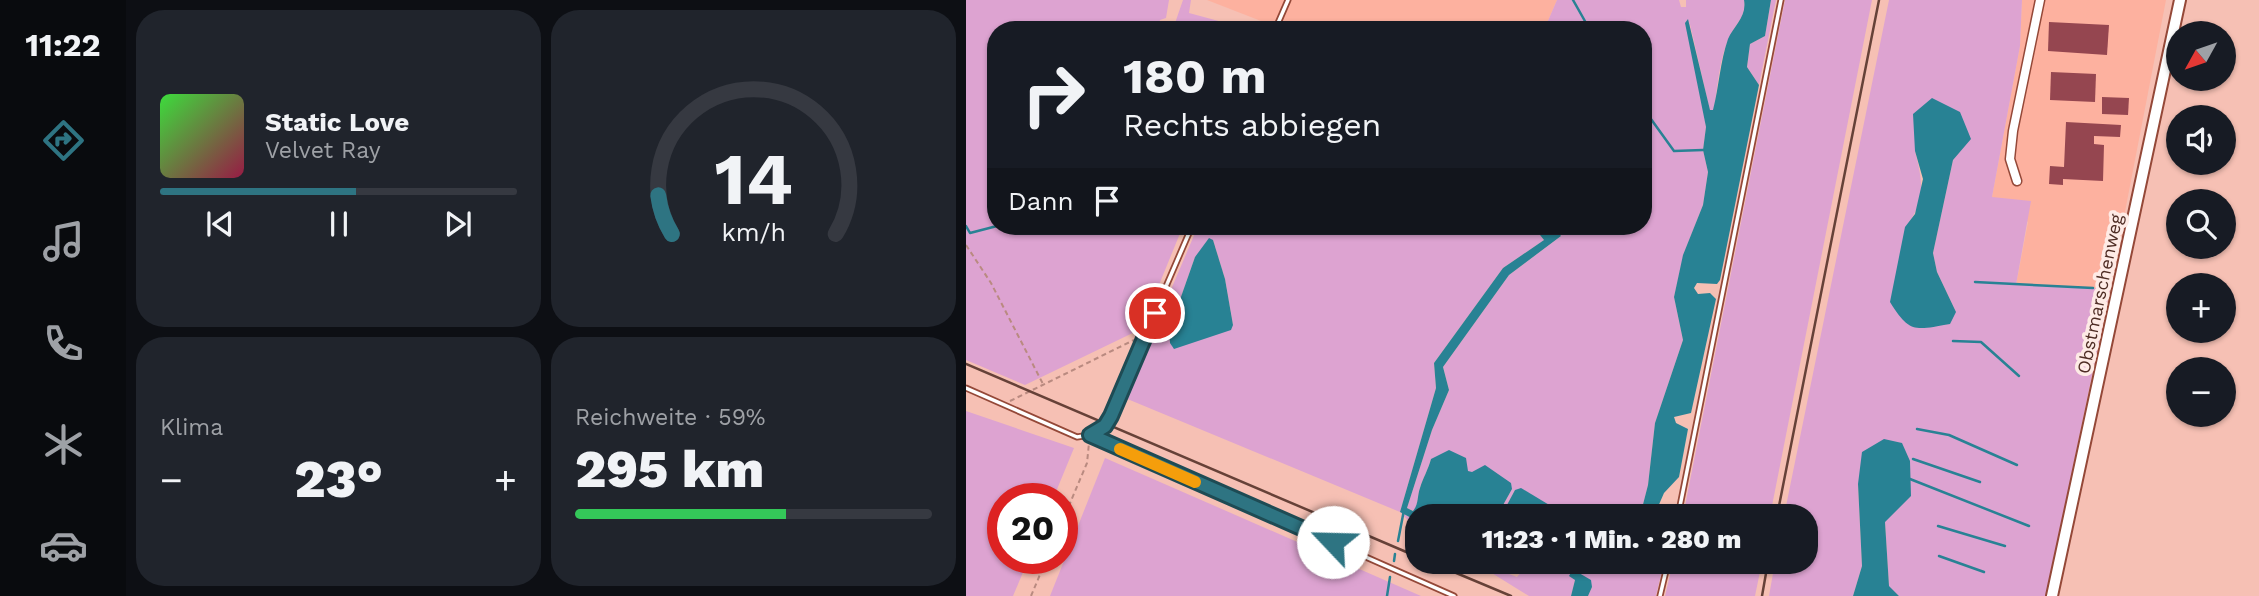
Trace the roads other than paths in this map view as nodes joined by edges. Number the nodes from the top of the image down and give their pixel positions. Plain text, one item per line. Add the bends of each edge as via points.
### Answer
1 (1288, 0) edge
2 (1781, 0) edge
3 (2040, 0) edge
4 (2180, 0) edge
5 (1279, 21) edge
6 (2017, 181) dead end
7 (1188, 235) edge
8 (966, 388) edge
9 (1090, 435) junction
10 (1680, 504) edge
11 (1665, 574) edge
12 (1454, 596) edge
13 (1660, 596) edge
14 (2052, 596) edge

1 - 5 lane
2 - 10 lane
3 - 6 street via 2013,131 2010,159
4 - 14 main road, Obstmarschenweg
7 - 9 lane via 1111,416
8 - 9 lane via 1077,437
9 - 12 lane
11 - 13 lane

